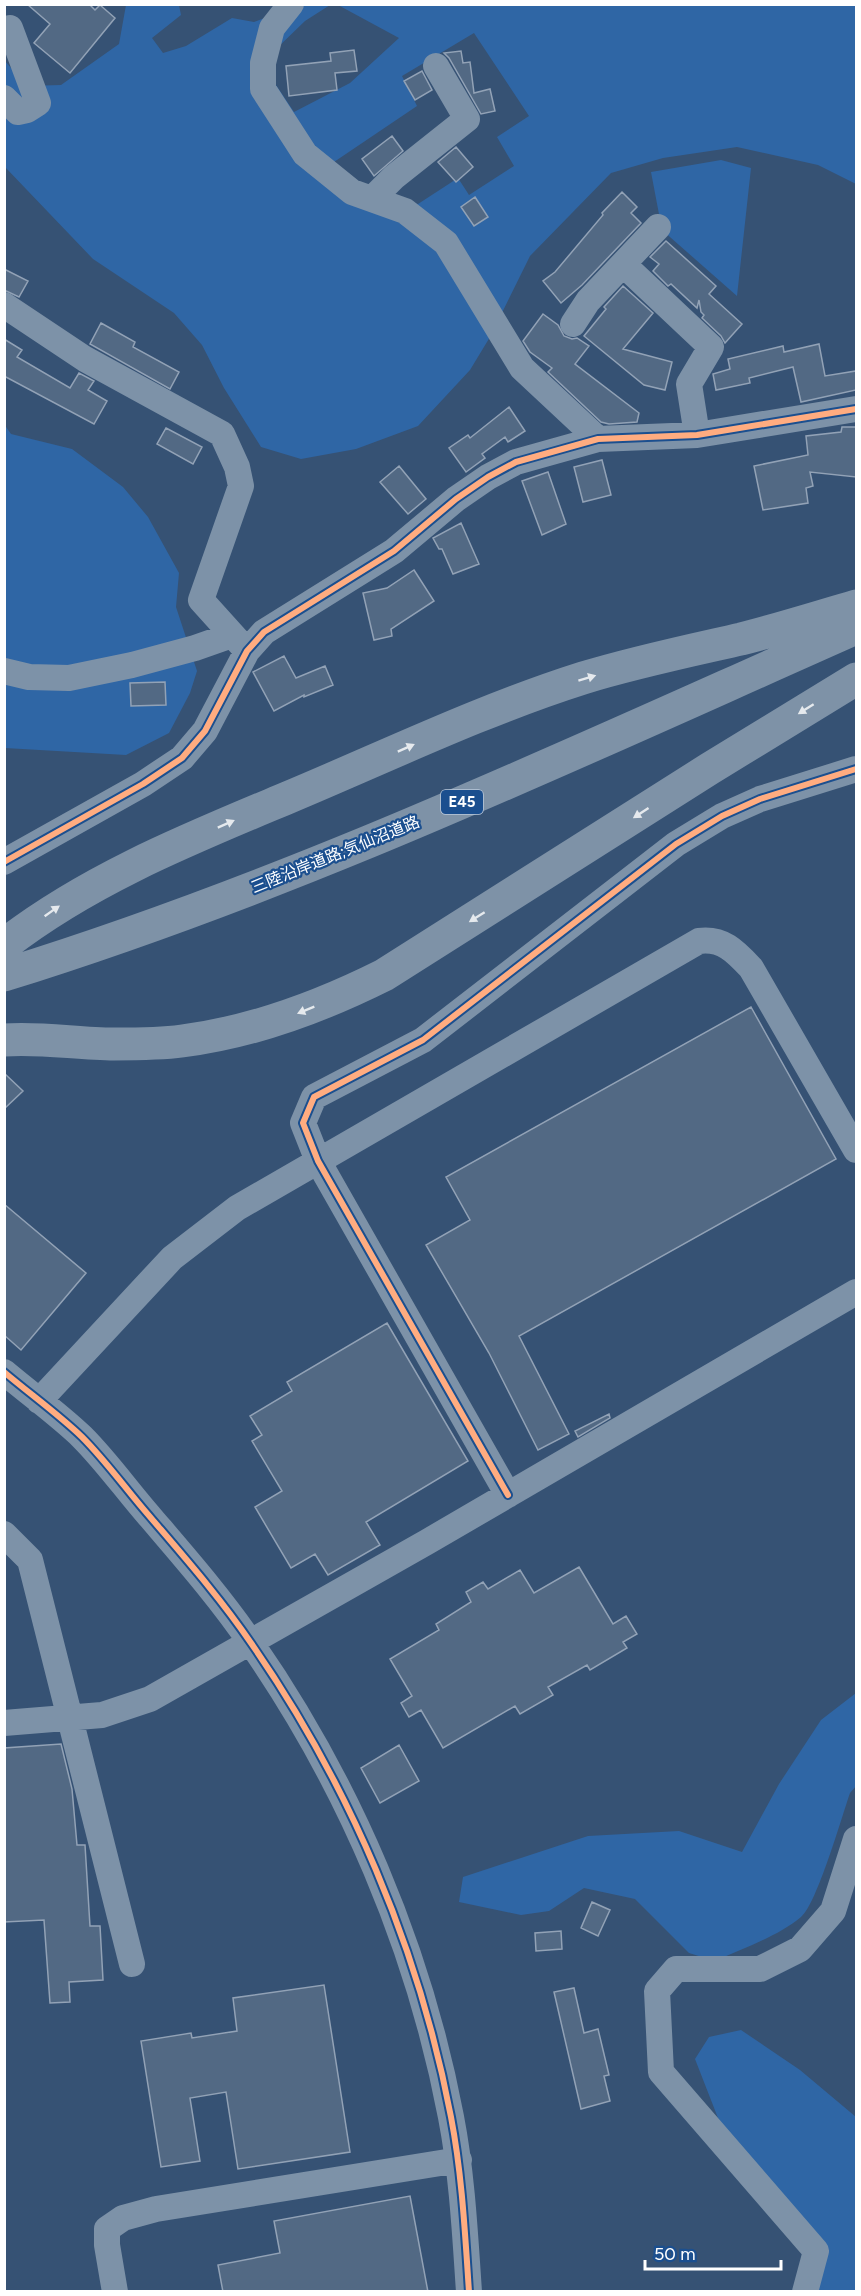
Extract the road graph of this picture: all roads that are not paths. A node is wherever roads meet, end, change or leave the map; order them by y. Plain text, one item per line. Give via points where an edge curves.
1 (291, 4) edge
2 (10, 28) dead end
3 (436, 66) dead end
4 (4, 98) edge
5 (372, 199) junction
6 (658, 227) dead end
7 (624, 265) junction
8 (4, 305) edge
9 (573, 324) dead end
10 (856, 409) edge
11 (697, 435) junction
12 (598, 439) junction
13 (856, 606) edge
14 (856, 628) edge
15 (239, 643) junction
16 (856, 651) edge
17 (4, 671) edge
18 (856, 679) edge
19 (856, 769) edge
20 (4, 862) edge
21 (4, 945) edge
22 (62, 966) junction
23 (4, 975) edge
24 (4, 993) edge
25 (4, 1040) edge
26 (856, 1150) edge
27 (318, 1161) junction
28 (856, 1292) edge
29 (4, 1372) edge
30 (39, 1401) junction
31 (508, 1495) junction
32 (4, 1534) edge
33 (252, 1643) junction
34 (72, 1717) junction
35 (4, 1723) edge
36 (856, 1839) edge
37 (132, 1964) dead end
38 (459, 2160) junction
39 (115, 2292) edge
40 (469, 2292) edge
41 (805, 2292) edge

1 - 5 street via 272,28 263,63 263,89 305,154 352,192
2 - 4 street via 38,103 18,112
3 - 5 street via 467,119
5 - 12 street via 405,211 446,243 522,368
6 - 7 street
7 - 9 street via 588,301
7 - 11 street via 711,347 689,384
8 - 15 street via 85,359 222,434 241,486 201,600
10 - 11 street
11 - 12 street
12 - 15 street via 516,462 488,477 394,551
21 -> 13 highway via 64,902 112,876 501,706 584,678
14 - 22 highway, 三陸沿岸道路;気仙沼道路 / E45 via 388,834
15 - 17 street via 69,678 29,677
15 - 20 street via 205,731 182,758
16 - 22 highway, 三陸沿岸道路;気仙沼道路 / E45 via 326,879 178,937
18 -> 25 highway via 384,975 342,996 244,1030 180,1042
19 - 27 street via 760,799 722,816 676,844 423,1040 314,1097 303,1123
22 - 23 highway, 三陸沿岸道路;気仙沼道路 / E45
22 - 24 highway, 三陸沿岸道路;気仙沼道路 / E45
26 - 27 street via 751,968 731,947 711,939 699,941
27 - 30 street via 237,1208 172,1258
27 - 31 street
28 - 31 street
29 - 30 street
30 - 33 street via 82,1437 211,1588
31 - 33 street
32 - 34 street via 30,1560
33 - 34 street via 150,1699 102,1714
33 - 38 street via 287,1698 374,1861 423,2000
34 - 35 street
34 - 37 street
36 - 41 street via 833,1911 800,1949 760,1969 676,1969 657,1991 661,2072 816,2251
38 - 39 street via 156,2209 123,2218 107,2229
38 - 40 street

